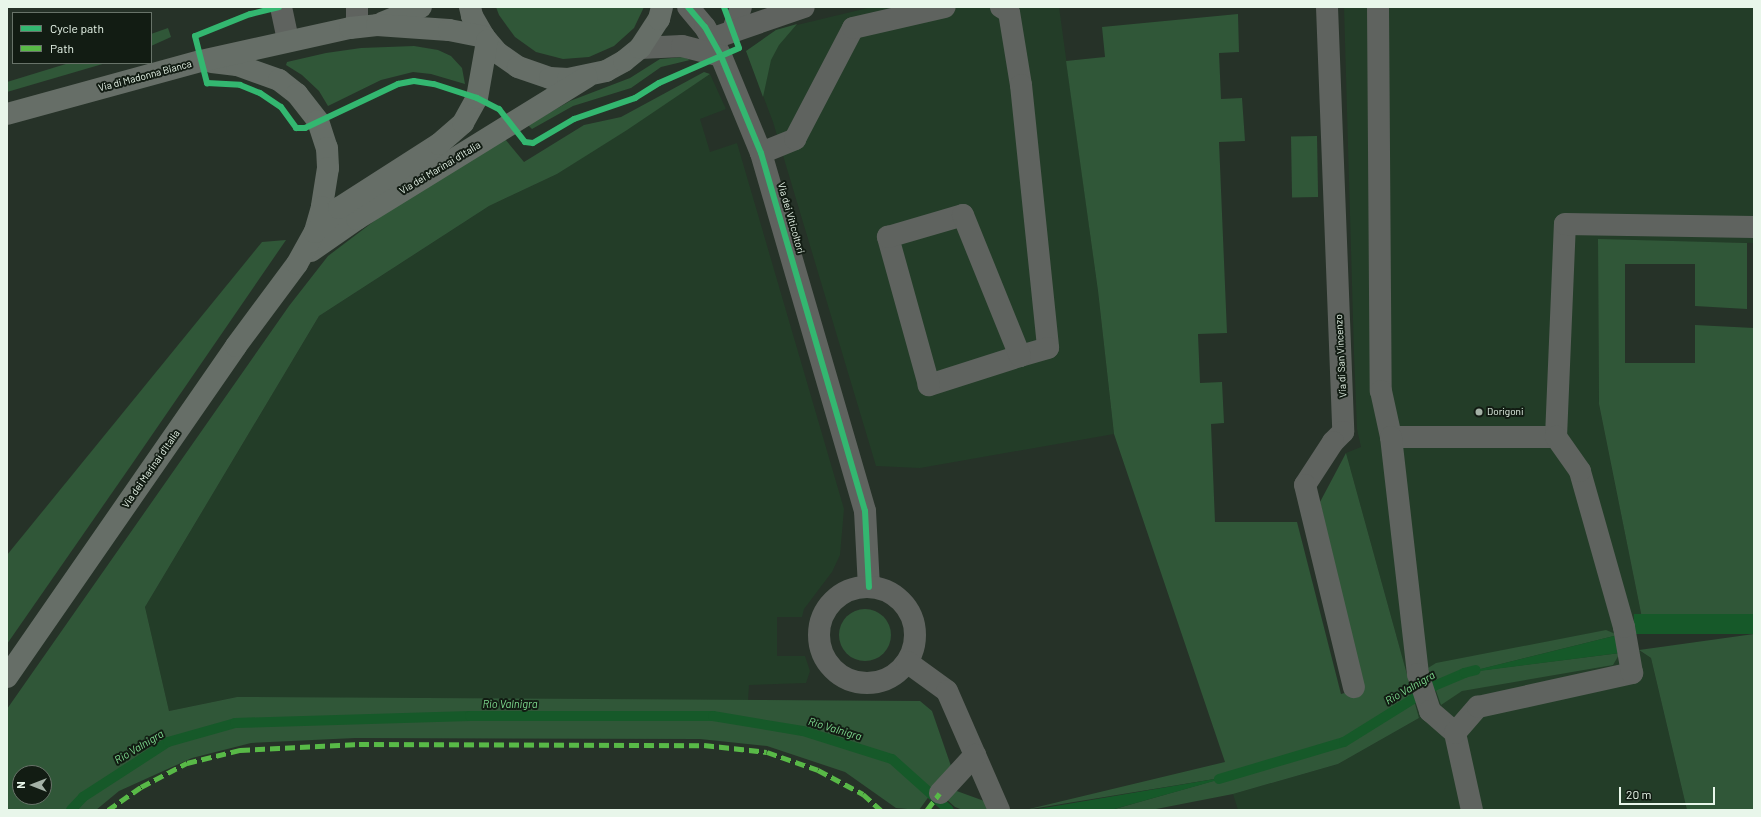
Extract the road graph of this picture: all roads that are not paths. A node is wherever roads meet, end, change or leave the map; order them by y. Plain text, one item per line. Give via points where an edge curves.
1 (281, 7) edge
2 (421, 7) edge
3 (470, 7) edge
4 (662, 7) edge
5 (688, 7) edge
6 (741, 7) edge
7 (804, 7) edge
8 (945, 7) edge
9 (1001, 7) edge
10 (1327, 7) edge
11 (1378, 7) edge
12 (364, 20) edge
13 (733, 30) junction
14 (486, 39) junction
15 (288, 40) junction
16 (640, 48) junction
17 (716, 48) junction
18 (201, 60) junction
19 (587, 77) junction
20 (7, 114) edge
21 (761, 153) junction
22 (1754, 228) edge
23 (315, 232) junction
24 (297, 264) junction
25 (1020, 356) junction
26 (1556, 437) junction
27 (1391, 438) junction
28 (869, 587) junction
29 (907, 662) junction
30 (7, 677) edge
31 (1354, 687) dead end
32 (1455, 733) junction
33 (975, 755) junction
34 (940, 793) dead end
35 (999, 810) edge
36 (1472, 810) edge

1 - 15 street
2 - 12 main road, Via di Madonna Bianca
3 - 14 main road via 472,16
4 - 16 main road via 659,19
5 - 17 street, Via dei Viticoltori
6 - 13 street
7 - 13 street
8 - 21 street via 853,28 795,139
9 - 25 street via 1009,12 1021,85 1048,348
10 - 31 street, Via di San Vincenzo via 1343,432 1333,442 1306,485
11 - 27 street via 1381,391
12 - 14 main road, Via di Madonna Bianca via 449,30
12 - 15 main road, Via di Madonna Bianca
13 - 17 street
14 - 19 main road via 498,53 518,67 550,78
14 - 23 main road, Via dei Marinai d'Italia via 477,98 463,123 439,144 345,204
15 - 18 main road, Via di Madonna Bianca
16 - 17 street
16 - 19 main road via 618,64
17 - 21 street, Via dei Viticoltori
18 - 20 main road, Via di Madonna Bianca
18 - 23 main road via 237,65 279,80 297,94 318,121 327,148 328,168
19 - 24 main road, Via dei Marinai d'Italia via 357,219 324,241
21 - 28 street, Via dei Viticoltori via 865,511
22 - 26 street via 1565,224
23 - 24 main road, Via dei Marinai d'Italia
24 - 30 main road, Via dei Marinai d'Italia via 232,352
25 - 25 street via 929,385 888,237 963,215
26 - 27 street
26 - 32 street via 1580,471 1624,627 1632,673 1478,707
27 - 32 street via 1418,674 1430,711
28 - 29 street via 890,592 902,601 910,613 915,642
28 - 29 street via 859,587 844,593 830,603 822,618 818,639 821,651 829,666 842,677 858,683 874,684 890,678
29 - 33 street via 947,691
32 - 36 street
33 - 34 street
33 - 35 street

